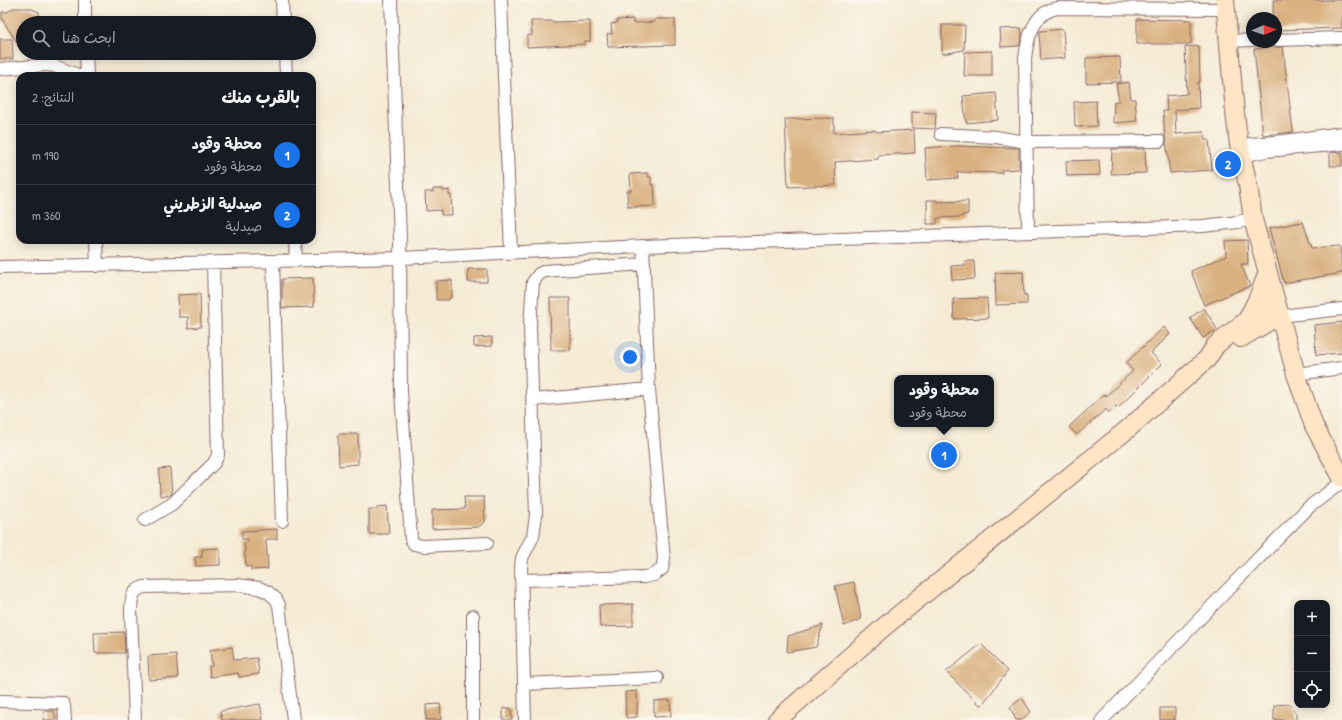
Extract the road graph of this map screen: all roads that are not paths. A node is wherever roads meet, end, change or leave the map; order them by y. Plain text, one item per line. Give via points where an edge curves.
1 (85, 0) edge
2 (282, 0) edge
3 (391, 0) edge
4 (501, 0) edge
5 (1225, 5) edge
6 (85, 16) edge
7 (283, 16) edge
8 (1342, 38) edge
9 (1246, 40) edge
10 (1282, 40) edge
11 (1228, 41) junction
12 (86, 60) edge
13 (285, 60) edge
14 (0, 69) edge
15 (71, 72) edge
16 (87, 72) edge
17 (286, 72) edge
18 (1342, 133) edge
19 (941, 134) dead end
20 (1159, 141) dead end
21 (1026, 142) junction
22 (1342, 144) edge
23 (1240, 150) junction
24 (1253, 219) junction
25 (1028, 232) junction
26 (96, 244) edge
27 (295, 244) edge
28 (643, 246) junction
29 (511, 253) junction
30 (400, 258) junction
31 (296, 261) junction
32 (273, 262) junction
33 (213, 263) junction
34 (644, 264) junction
35 (97, 266) junction
36 (0, 267) edge
37 (1268, 272) junction
38 (1278, 308) junction
39 (1342, 309) edge
40 (1247, 327) junction
41 (1290, 350) junction
42 (1342, 368) edge
43 (1296, 374) junction
44 (649, 389) junction
45 (533, 400) junction
46 (1342, 478) edge
47 (1342, 482) edge
48 (145, 520) dead end
49 (282, 521) dead end
50 (487, 544) dead end
51 (521, 580) junction
52 (473, 616) dead end
53 (656, 678) dead end
54 (524, 684) junction
55 (0, 701) edge
56 (64, 720) edge
57 (135, 720) edge
58 (293, 720) edge
59 (473, 720) edge
60 (525, 720) edge
61 (777, 720) edge
62 (1102, 720) edge

1 - 6 street
2 - 7 street
3 - 30 street
4 - 29 street
5 - 11 main road
5 - 21 street via 1058,8 1044,12 1034,25 1026,48
8 - 10 street
9 - 11 street
11 - 23 main road
12 - 16 street
13 - 17 street
14 - 15 street via 50,66
18 - 23 street
19 - 21 street via 996,137
20 - 21 street
21 - 25 street
22 - 23 street via 1266,151
23 - 24 main road
24 - 25 street via 1203,226
24 - 37 main road
25 - 28 street
26 - 35 street
27 - 31 street
28 - 29 street
28 - 34 street
29 - 30 street
30 - 31 street
30 - 50 street via 401,391 412,541 423,546
31 - 32 street
32 - 33 street
32 - 49 street
33 - 35 street
33 - 48 street via 218,455 172,504
34 - 44 street
34 - 45 street via 544,271 539,274 533,282 531,319
35 - 36 street
37 - 38 main road
37 - 40 main road
38 - 39 street
38 - 40 main road
38 - 41 main road
40 - 41 main road via 1267,332
40 - 61 main road via 1216,346 1207,358 1129,428 885,626
41 - 43 main road
42 - 43 street
43 - 46 main road via 1314,426
44 - 45 street
44 - 51 street via 664,559 662,569 654,575 644,577
45 - 51 street via 536,515 533,536 522,558
47 - 62 street via 1309,507
51 - 54 street
52 - 59 street
53 - 54 street
54 - 60 street
55 - 56 street via 63,703
57 - 58 street via 131,610 134,593 144,587 238,585 268,592 279,605

